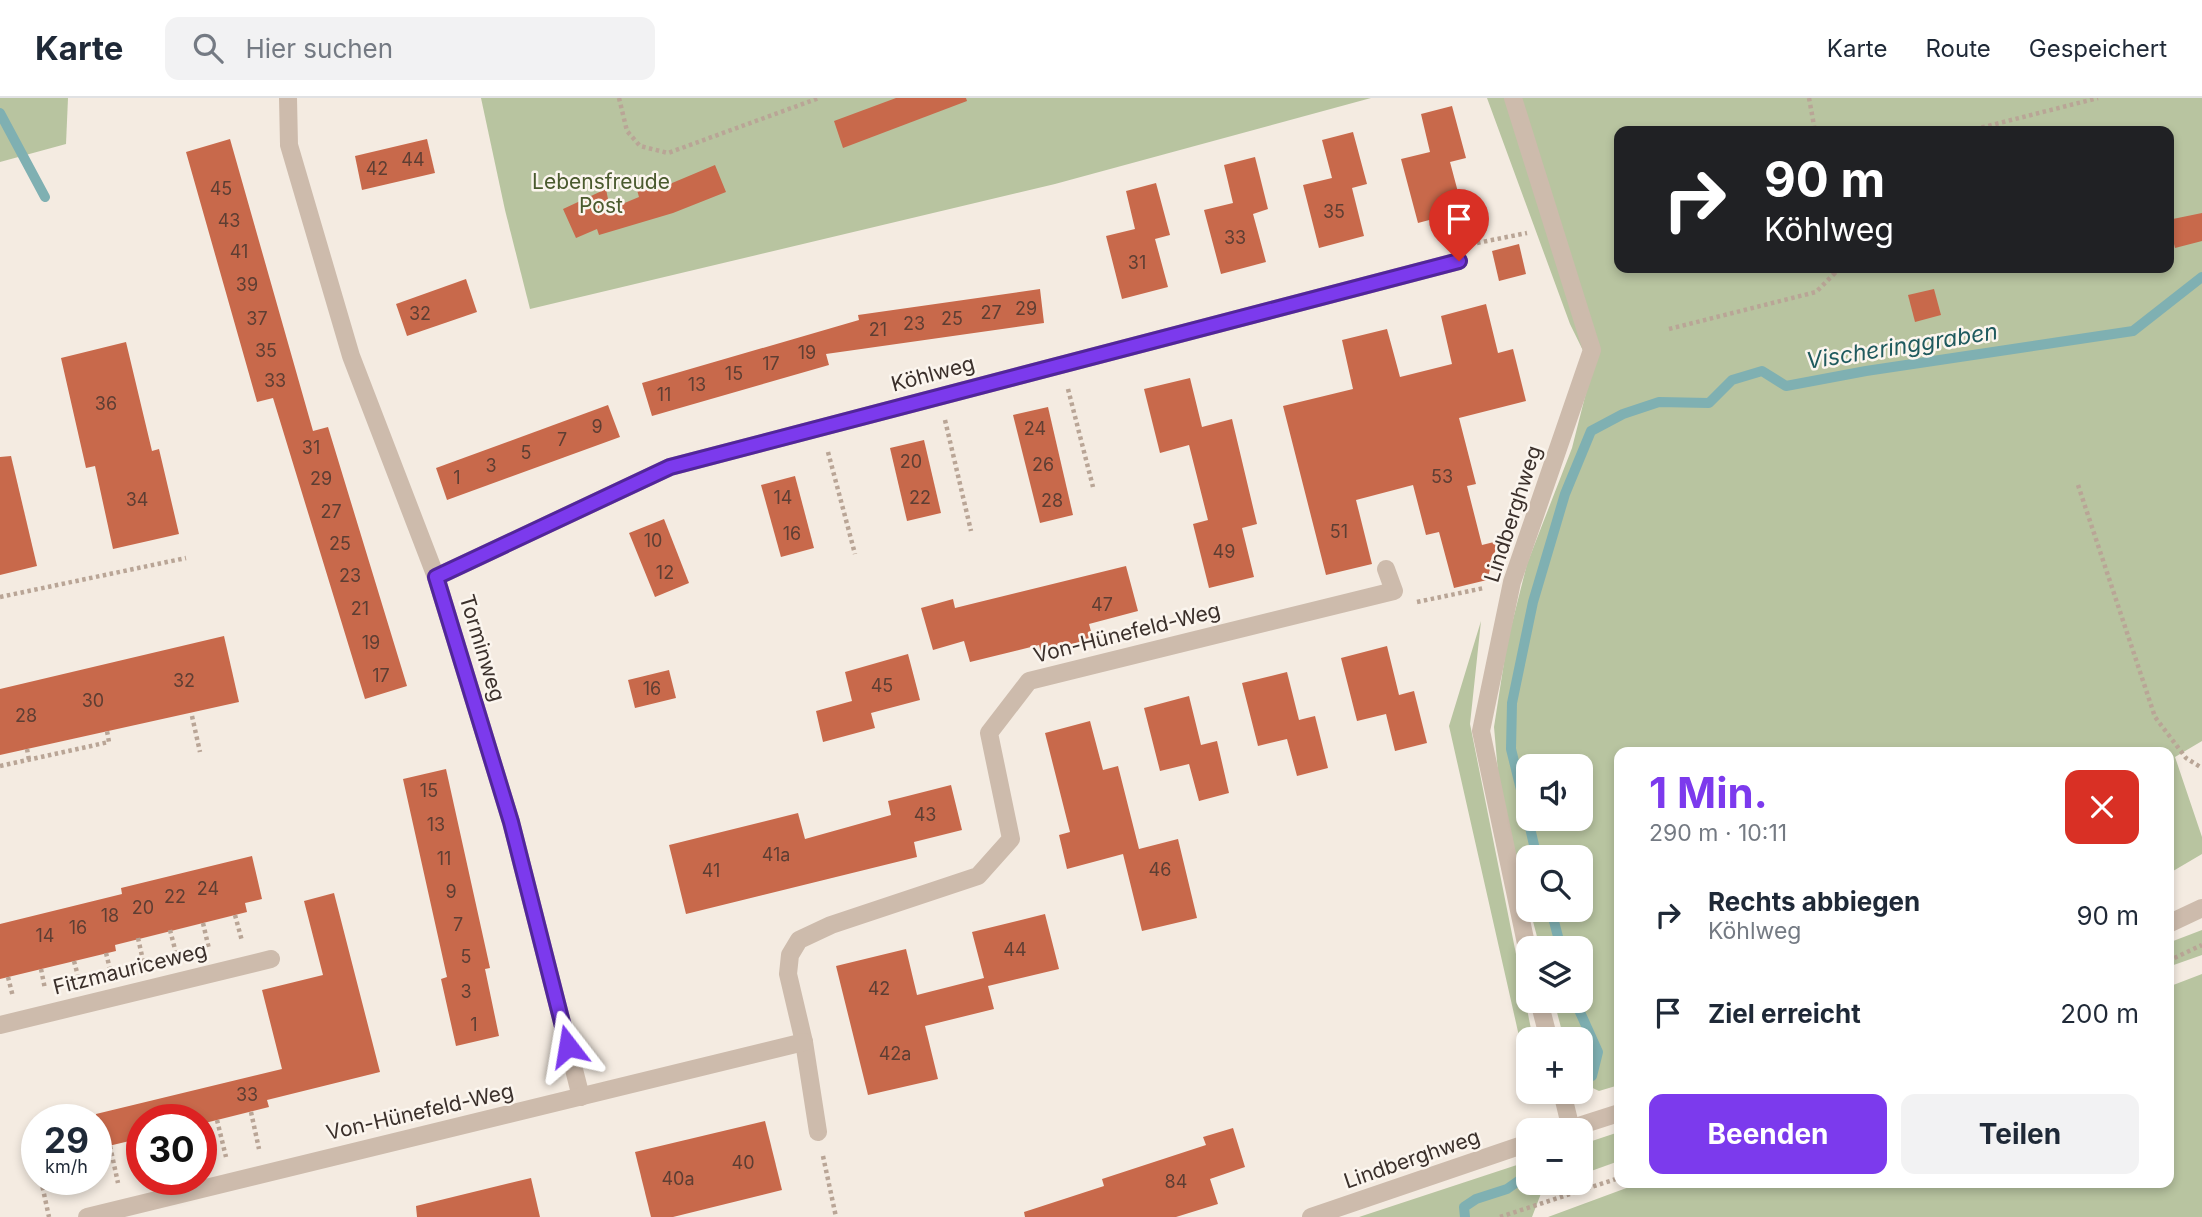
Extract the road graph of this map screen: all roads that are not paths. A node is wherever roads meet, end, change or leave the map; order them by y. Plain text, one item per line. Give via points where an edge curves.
1 (288, 98) edge
2 (1513, 98) edge
3 (1459, 261) road end
4 (1386, 569) dead end
5 (436, 577) junction
6 (2202, 908) edge
7 (2174, 921) edge
8 (1524, 936) edge
9 (271, 959) dead end
10 (0, 1025) edge
11 (804, 1042) junction
12 (581, 1097) junction
13 (1614, 1116) edge
14 (1593, 1122) edge
15 (818, 1132) road end
16 (1516, 1147) edge
17 (87, 1217) edge
18 (1311, 1217) edge

1 - 5 street, Torminweg via 289,145 351,356
2 - 8 street, Lindberghweg via 1592,350 1512,582 1481,731
3 - 5 street, Köhlweg via 670,467
4 - 11 street, Von-Hünefeld-Weg via 1394,591 1029,681 989,733 1012,839 978,876 799,940 790,955 788,974
5 - 12 street, Torminweg via 511,822
6 - 7 street
9 - 10 street, Fitzmauriceweg
11 - 12 street, Von-Hünefeld-Weg
11 - 15 street, Von-Hünefeld-Weg
12 - 17 street, Von-Hünefeld-Weg
13 - 14 street
16 - 18 street, Lindberghweg

